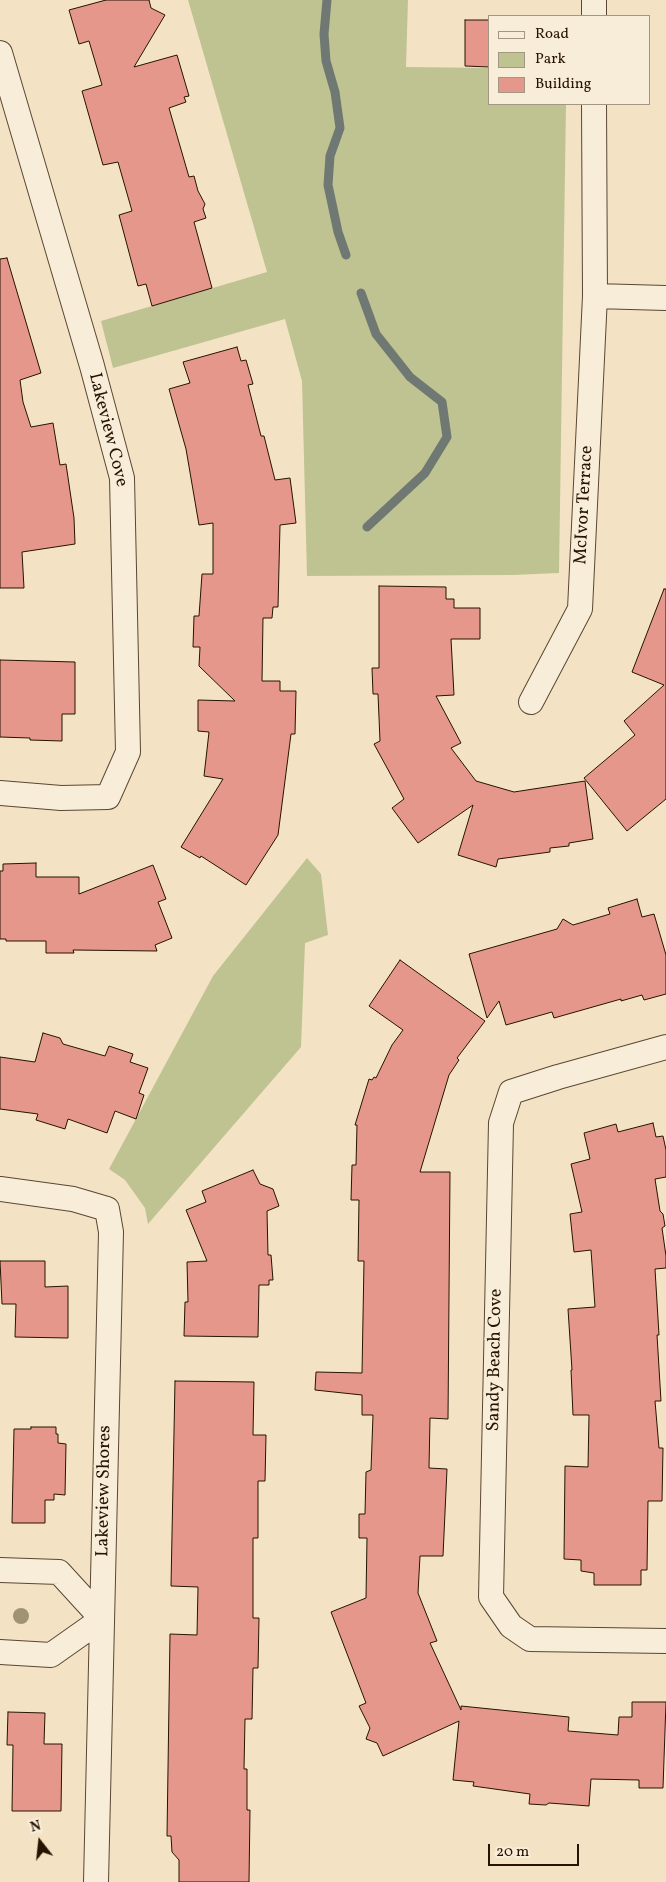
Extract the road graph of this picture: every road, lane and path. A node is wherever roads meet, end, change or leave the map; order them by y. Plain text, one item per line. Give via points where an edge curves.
1 (594, 0) edge
2 (594, 15) edge
3 (0, 52) edge
4 (594, 105) edge
5 (595, 296) junction
6 (666, 298) edge
7 (530, 702) dead end
8 (0, 793) edge
9 (666, 1046) edge
10 (0, 1189) edge
11 (0, 1570) edge
12 (102, 1619) junction
13 (666, 1641) edge
14 (0, 1652) edge
15 (96, 1882) edge

1 - 2 street
3 - 8 street, Lakeview Cove via 122,478 128,752 108,797 61,798
4 - 5 street, McIvor Terrace
5 - 6 street
5 - 7 street, McIvor Terrace via 580,609
9 - 13 street, Sandy Beach Cove via 512,1092 502,1123 491,1597 511,1626 530,1639
10 - 12 street, Lakeview Shores via 73,1199 107,1209 111,1232
11 - 12 street via 59,1572
12 - 14 street via 51,1655
12 - 15 street, Lakeview Shores

